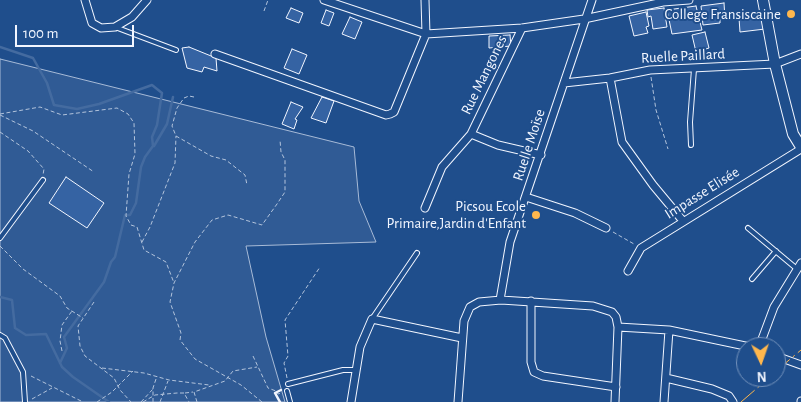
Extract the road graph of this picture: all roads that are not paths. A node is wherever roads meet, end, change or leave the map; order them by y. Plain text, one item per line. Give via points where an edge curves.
1 (85, 0) edge
2 (147, 0) edge
3 (324, 0) edge
4 (425, 0) edge
5 (592, 0) edge
6 (689, 0) edge
7 (763, 0) edge
8 (584, 19) junction
9 (115, 27) junction
10 (522, 28) junction
11 (426, 34) junction
12 (176, 50) dead end
13 (215, 54) dead end
14 (801, 54) edge
15 (775, 64) junction
16 (694, 69) junction
17 (610, 78) junction
18 (564, 83) junction
19 (471, 134) junction
20 (691, 146) dead end
21 (801, 148) edge
22 (541, 155) junction
23 (43, 180) road end
24 (526, 197) junction
25 (425, 208) dead end
26 (683, 221) junction
27 (606, 228) road end
28 (748, 228) dead end
29 (0, 238) edge
30 (776, 251) junction
31 (417, 253) dead end
32 (799, 266) edge
33 (628, 271) dead end
34 (752, 279) dead end
35 (500, 300) junction
36 (531, 301) junction
37 (372, 320) junction
38 (618, 327) junction
39 (669, 330) junction
40 (0, 335) edge
41 (763, 337) edge
42 (462, 338) junction
43 (736, 344) edge
44 (786, 360) edge
45 (801, 365) edge
46 (355, 370) junction
47 (666, 378) junction
48 (288, 384) road end
49 (616, 387) junction
50 (287, 391) road end
51 (26, 402) edge
52 (290, 402) edge
53 (351, 402) edge
54 (458, 402) edge
55 (616, 402) edge
56 (664, 402) edge
57 (733, 402) edge

1 - 9 street via 92,23 101,28
2 - 9 street via 132,18
3 - 11 street
4 - 11 street
5 - 8 street, Ruelle Moïse
6 - 8 street via 663,2
7 - 15 street
8 - 10 street
8 - 18 street, Ruelle Moïse
9 - 12 lane
10 - 11 street
10 - 19 street, Rue Mangones
11 - 13 street via 394,112 386,115
14 - 15 street, Ruelle Paillard
15 - 16 street, Ruelle Paillard
15 - 21 street via 794,134
16 - 17 street, Ruelle Paillard via 650,70
16 - 20 lane
17 - 18 street, Ruelle Paillard
17 - 26 street via 622,142 652,185
18 - 22 street, Ruelle Moïse
19 - 22 street, Rue Mangones via 498,145
19 - 25 street, Rue Mangones via 442,167
21 - 26 street, Impasse Elisée
22 - 24 street, Ruelle Moïse
23 - 29 lane
24 - 27 street
24 - 35 street, Ruelle Moïse via 510,242
26 - 33 street, Impasse Elisée via 641,248
28 - 30 lane
30 - 32 lane
30 - 34 lane
31 - 37 lane
32 - 41 street via 774,307
35 - 36 street
35 - 42 street via 479,302 470,307
36 - 38 street via 592,306 612,312
36 - 49 street via 531,362 534,372
37 - 42 street
37 - 46 street via 360,347
38 - 39 street
38 - 49 street
39 - 43 street
39 - 47 street
40 - 51 lane via 5,338 23,372
42 - 54 street
44 - 45 street
46 - 48 lane via 342,370
46 - 53 street
47 - 56 street
47 - 57 street via 712,388 729,396
49 - 55 street
50 - 52 lane

